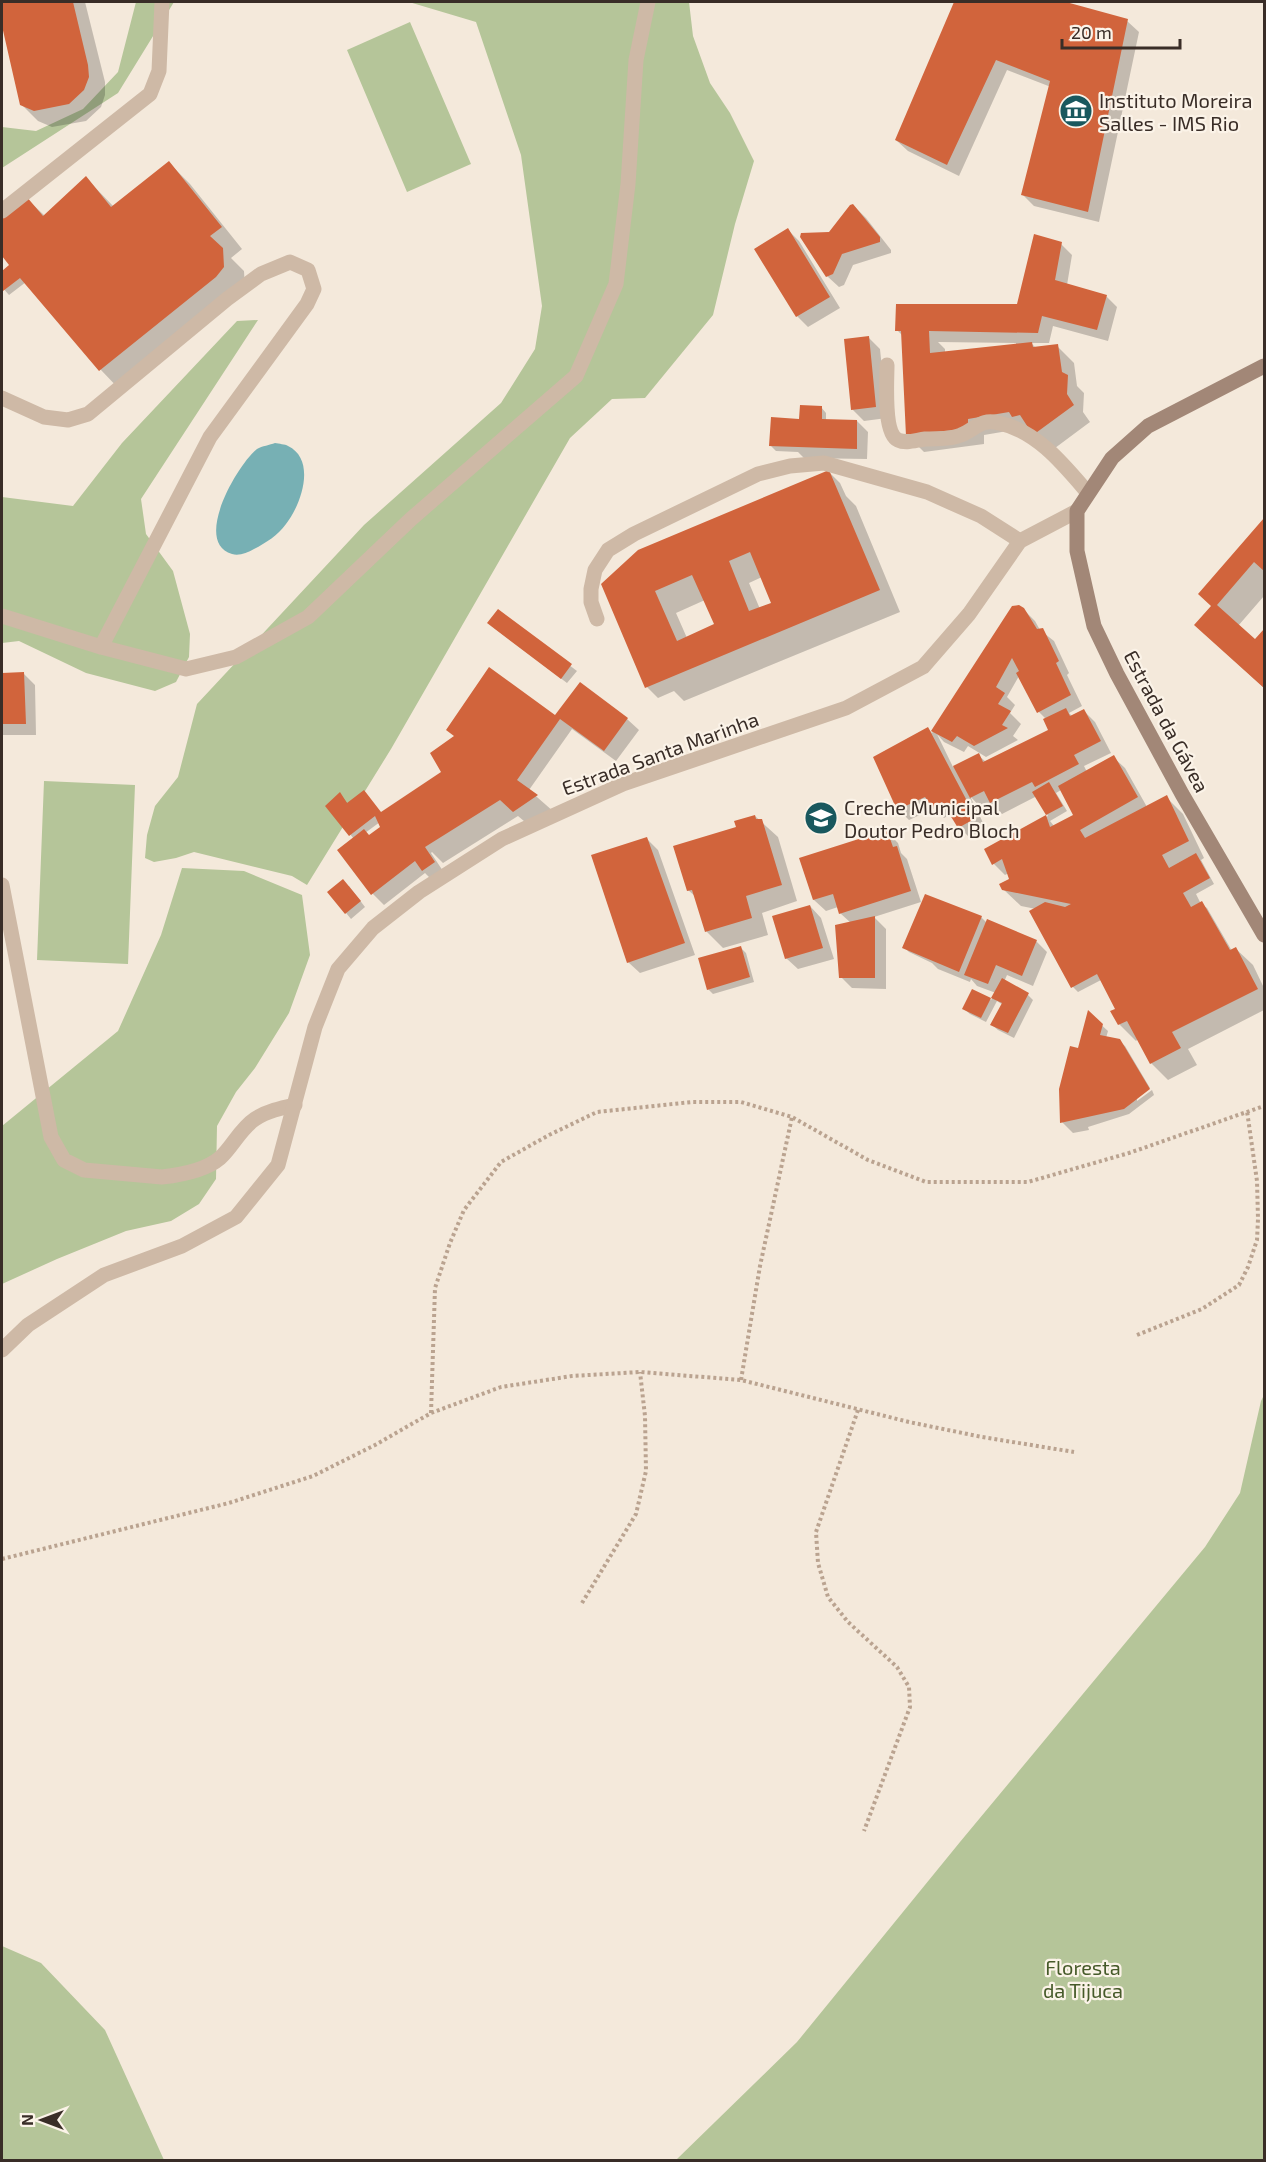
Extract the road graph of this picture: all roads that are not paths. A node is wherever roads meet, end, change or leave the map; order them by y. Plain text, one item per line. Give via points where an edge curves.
1 (162, 2) edge
2 (648, 2) edge
3 (2, 211) edge
4 (887, 365) dead end
5 (1264, 366) edge
6 (2, 398) edge
7 (1088, 493) junction
8 (1077, 511) junction
9 (1020, 541) junction
10 (2, 616) edge
11 (597, 619) dead end
12 (101, 647) junction
13 (2, 885) edge
14 (1264, 935) edge
15 (294, 1105) junction
16 (2, 1350) edge

1 - 3 street via 159,71 150,94
2 - 12 street via 636,60 628,184 616,284 576,376 411,519 308,617 236,657 186,669
4 - 7 street via 888,420 895,439 905,442 957,437 980,423 998,422 1021,431 1059,458
5 - 7 street via 1148,426 1112,458
6 - 12 street via 44,417 68,420 88,414 261,274 290,262 308,270 314,289 307,304 210,437
7 - 8 street
8 - 9 street, Estrada Santa Marinha
8 - 14 street, Estrada da Gávea via 1077,551 1094,626 1177,784
9 - 11 street via 981,516 927,492 824,463 790,466 758,474 608,550 595,570 591,589
9 - 15 street, Estrada Santa Marinha via 969,614 923,667 846,708 623,784 502,839 419,892 373,928 338,969 315,1027
10 - 12 street
13 - 15 street via 51,1137 64,1160 84,1170 174,1176 219,1158 244,1128 266,1112
15 - 16 street, Estrada Santa Marinha via 278,1165 236,1218 182,1246 104,1275 28,1325

